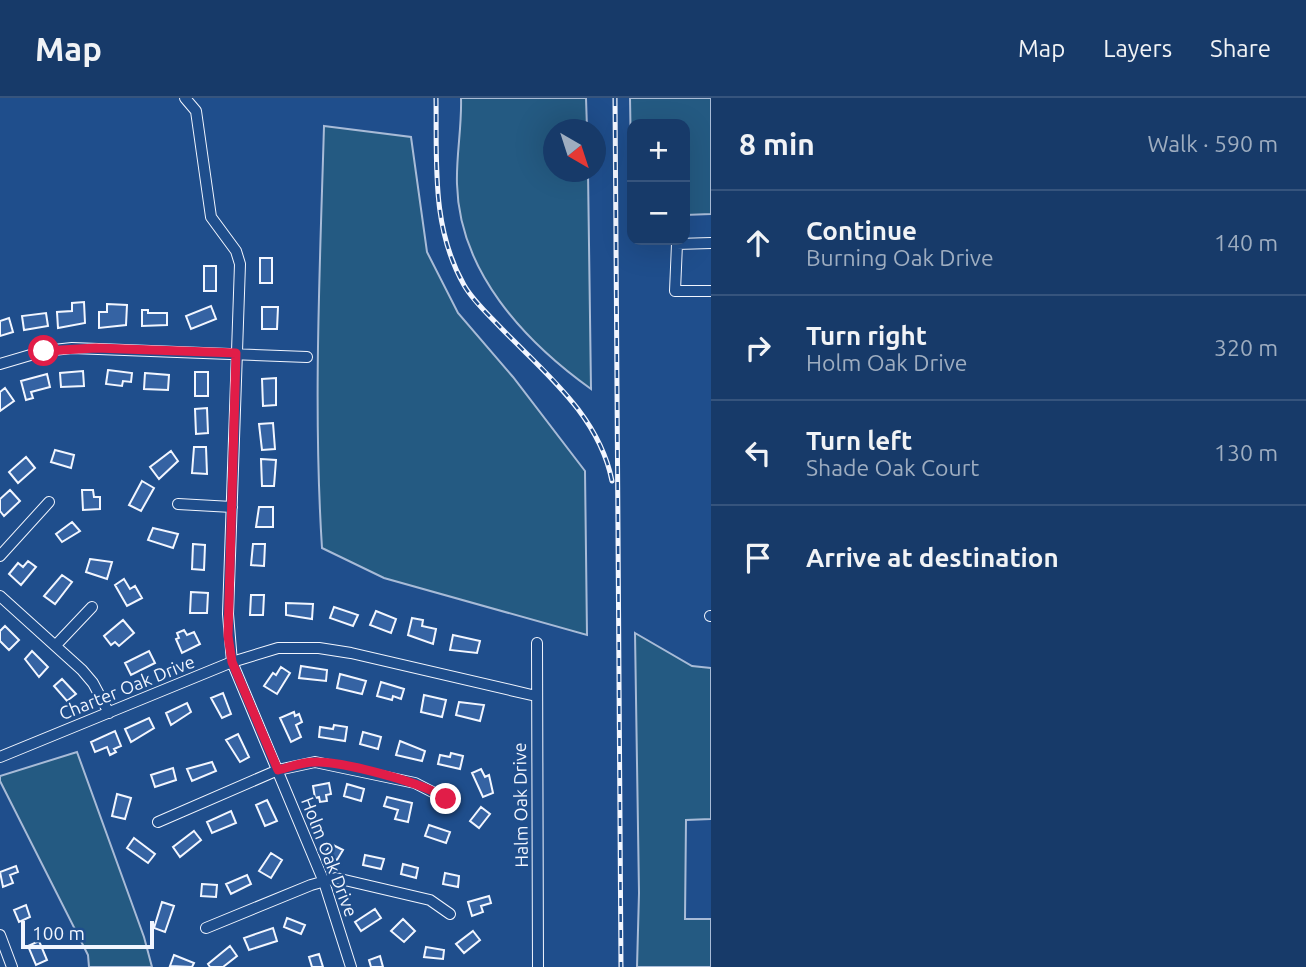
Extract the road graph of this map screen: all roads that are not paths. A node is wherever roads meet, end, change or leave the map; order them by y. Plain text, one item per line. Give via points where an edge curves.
1 (185, 98) edge
2 (711, 243) edge
3 (711, 290) edge
4 (236, 353) junction
5 (307, 357) dead end
6 (0, 364) edge
7 (49, 502) dead end
8 (178, 504) dead end
9 (232, 507) junction
10 (0, 556) edge
11 (0, 596) edge
12 (92, 607) dead end
13 (537, 643) dead end
14 (56, 645) junction
15 (232, 662) junction
16 (536, 696) junction
17 (109, 713) junction
18 (0, 757) edge
19 (278, 770) junction
20 (446, 799) dead end
21 (158, 822) dead end
22 (324, 882) junction
23 (450, 914) dead end
24 (206, 928) dead end
25 (0, 935) edge
26 (12, 967) edge
27 (351, 967) edge
28 (538, 967) edge

1 - 4 street, Holm Oak Drive via 196,111 211,217 240,264
2 - 3 street via 677,244 675,291
4 - 5 street
4 - 6 street via 72,348
4 - 9 street, Holm Oak Drive
7 - 10 street
8 - 9 street
9 - 15 street, Holm Oak Drive via 228,636
11 - 14 street
12 - 14 street
13 - 16 street, Halm Oak Drive
14 - 17 street via 93,683
15 - 16 street, Charter Oak Drive via 295,646 351,653
15 - 17 street, Charter Oak Drive
15 - 19 street, Holm Oak Drive
16 - 28 street, Halm Oak Drive
17 - 18 street, Charter Oak Drive
19 - 20 street via 325,762 415,783
19 - 21 street
19 - 22 street, Holm Oak Drive
22 - 23 street via 348,879 406,893 430,900
22 - 24 street
22 - 27 street, Holm Oak Drive
25 - 26 street

